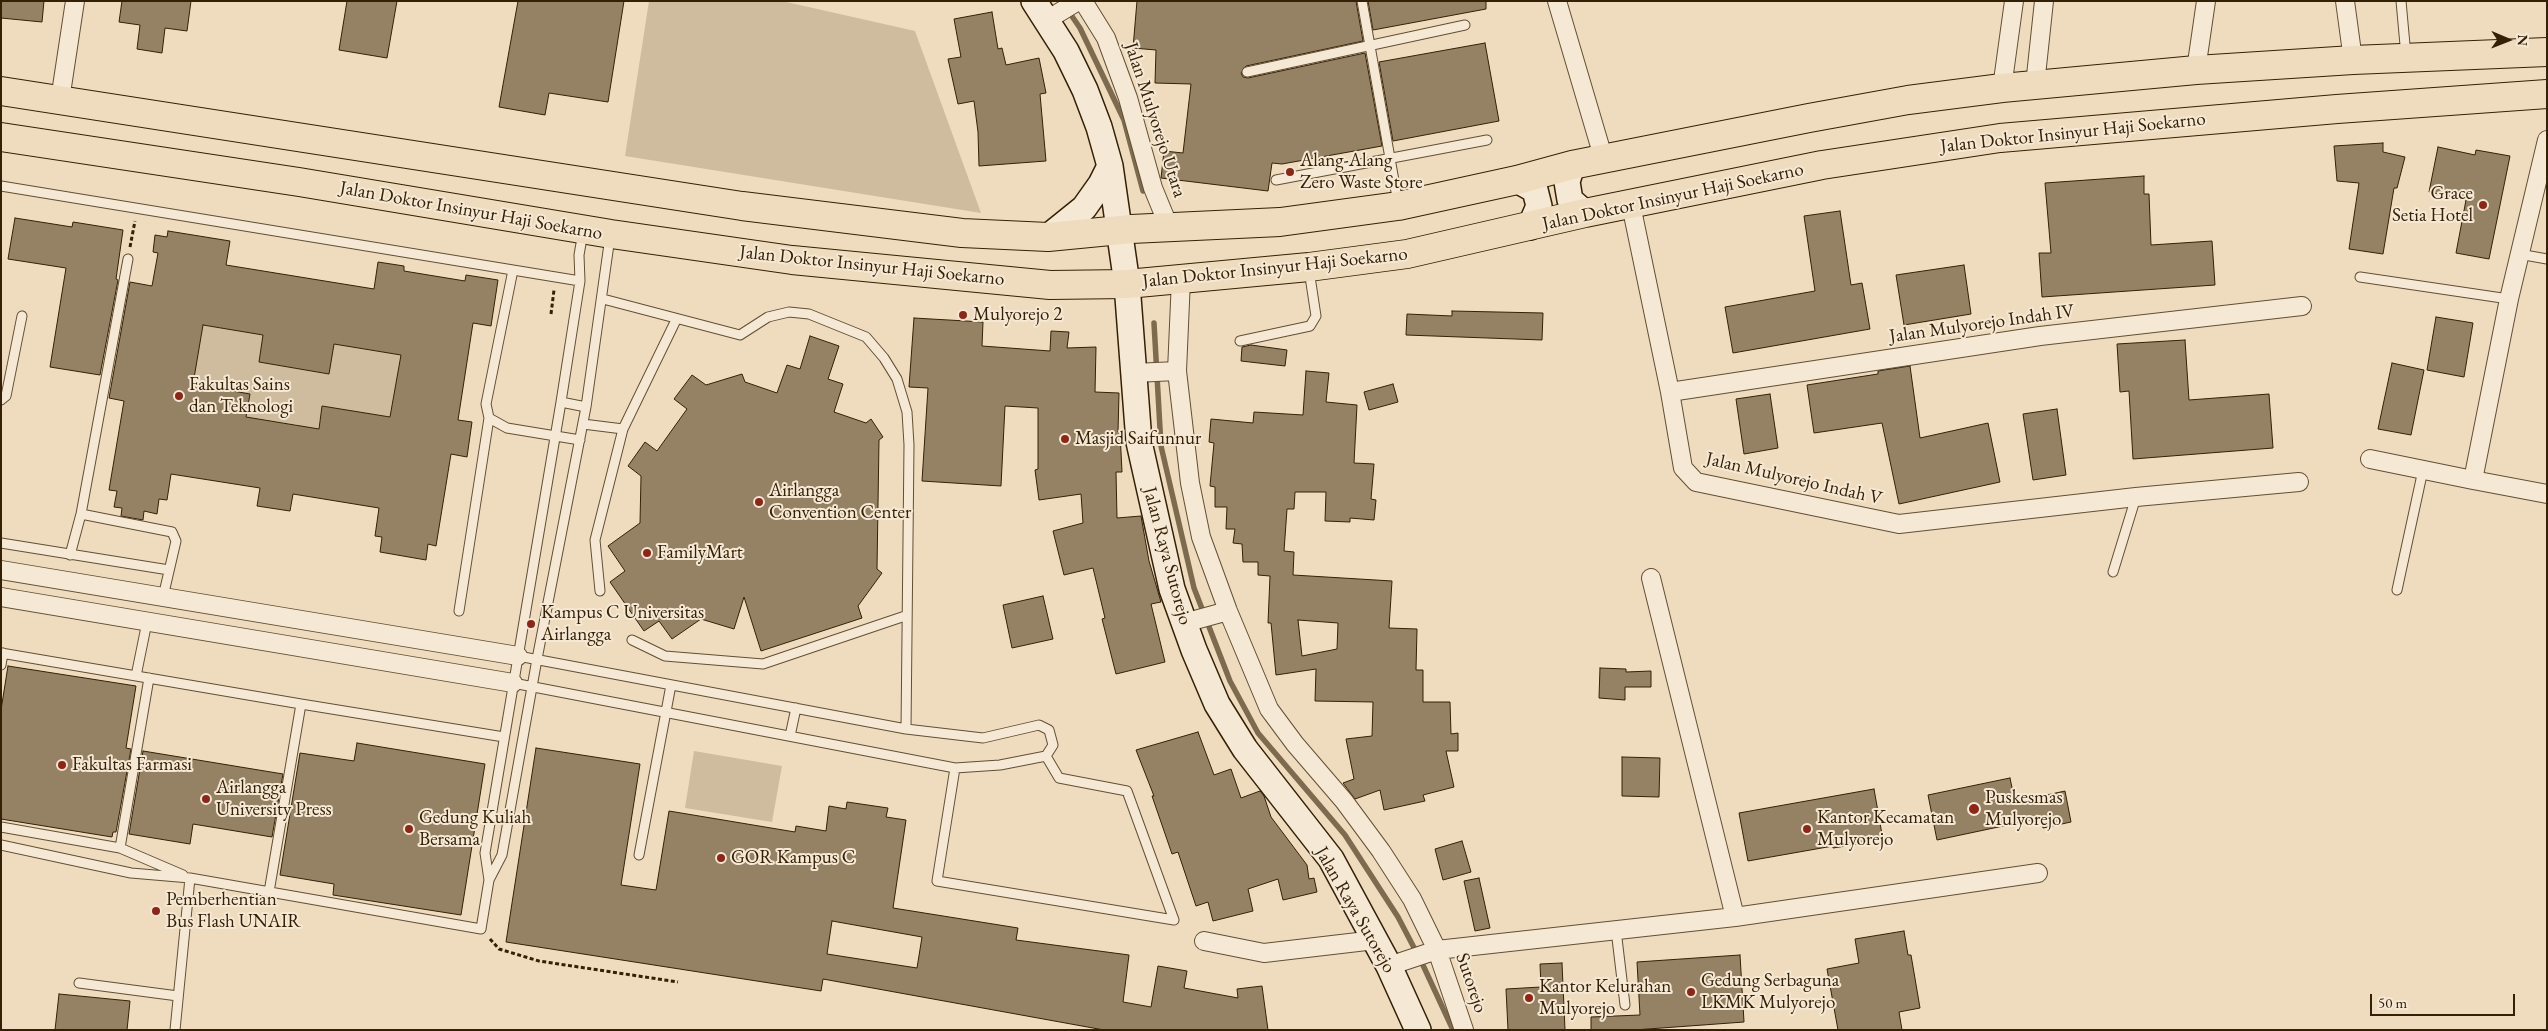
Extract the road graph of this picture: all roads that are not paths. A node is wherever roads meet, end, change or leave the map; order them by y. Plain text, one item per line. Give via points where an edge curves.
1 (74, 1) edge
2 (1362, 1) edge
3 (1557, 1) edge
4 (2044, 1) edge
5 (2206, 1) edge
6 (2344, 1) edge
7 (2401, 1) edge
8 (1077, 3) edge
9 (2011, 3) edge
10 (1045, 12) edge
11 (1465, 25) dead end
12 (1370, 46) junction
13 (2199, 51) junction
14 (2547, 52) edge
15 (2406, 58) junction
16 (2352, 60) junction
17 (2037, 66) junction
18 (2005, 69) junction
19 (1247, 72) dead end
20 (1, 91) edge
21 (2547, 94) edge
22 (60, 100) junction
23 (1, 137) edge
24 (1487, 140) dead end
25 (2547, 140) edge
26 (1391, 158) junction
27 (1604, 160) junction
28 (1572, 165) junction
29 (1110, 166) junction
30 (1276, 180) dead end
31 (1517, 180) junction
32 (1, 186) edge
33 (1631, 205) junction
34 (1398, 206) junction
35 (1585, 213) junction
36 (1530, 227) junction
37 (1143, 228) junction
38 (584, 229) junction
39 (611, 234) junction
40 (1048, 236) junction
41 (2519, 254) junction
42 (128, 259) road end
43 (2547, 259) edge
44 (1309, 267) junction
45 (513, 270) junction
46 (2360, 277) dead end
47 (1175, 280) junction
48 (580, 281) junction
49 (1133, 284) junction
50 (2509, 298) junction
51 (603, 300) junction
52 (2302, 306) dead end
53 (22, 316) dead end
54 (676, 320) junction
55 (1240, 341) dead end
56 (1174, 371) junction
57 (1138, 373) junction
58 (1670, 392) junction
59 (1, 400) edge
60 (561, 402) junction
61 (586, 407) junction
62 (489, 418) junction
63 (583, 424) junction
64 (623, 428) junction
65 (555, 436) junction
66 (580, 440) junction
67 (2370, 459) dead end
68 (2423, 470) junction
69 (2473, 480) junction
70 (2299, 482) dead end
71 (2547, 494) edge
72 (2136, 496) junction
73 (81, 514) junction
74 (1, 543) edge
75 (70, 555) junction
76 (1, 570) edge
77 (169, 570) junction
78 (2113, 572) dead end
79 (1651, 578) dead end
80 (2397, 590) dead end
81 (600, 591) dead end
82 (1, 597) edge
83 (163, 597) junction
84 (459, 611) dead end
85 (1222, 612) junction
86 (905, 616) junction
87 (147, 622) junction
88 (1189, 622) junction
89 (632, 640) dead end
90 (2, 653) edge
91 (518, 656) junction
92 (536, 659) junction
93 (1, 665) edge
94 (136, 676) junction
95 (149, 678) junction
96 (513, 683) junction
97 (532, 686) junction
98 (671, 686) junction
99 (301, 704) junction
100 (796, 708) junction
101 (666, 711) junction
102 (906, 729) junction
103 (790, 736) junction
104 (504, 737) junction
105 (1046, 756) junction
106 (955, 768) junction
107 (1, 827) edge
108 (1, 845) edge
109 (120, 848) junction
110 (639, 855) dead end
111 (2038, 873) dead end
112 (190, 878) junction
113 (489, 880) junction
114 (269, 892) junction
115 (1736, 917) junction
116 (1616, 930) junction
117 (1375, 940) junction
118 (1204, 941) dead end
119 (1433, 951) junction
120 (1395, 964) junction
121 (79, 983) dead end
122 (178, 996) junction
123 (1625, 1005) dead end
124 (175, 1030) edge
125 (1418, 1030) edge
126 (1464, 1030) edge

1 - 22 street
2 - 12 lane
3 - 27 street
4 - 17 street
5 - 13 street
6 - 16 street
7 - 15 lane
8 - 10 street
8 - 37 street, Jalan Mulyorejo Utara via 1106,38 1128,98 1153,188
9 - 18 street
10 - 29 main road, Jalan Raya Sutorejo via 1085,90
11 - 12 lane
12 - 19 lane
12 - 26 lane
13 - 16 main road
13 - 17 main road
14 - 15 main road
15 - 16 main road
17 - 18 main road
18 - 27 main road via 1899,102
20 - 22 main road
21 - 33 main road, Jalan Doktor Insinyur Haji Soekarno via 2337,108 2000,138 1822,165
22 - 40 main road via 742,206 962,233
23 - 38 main road, Jalan Doktor Insinyur Haji Soekarno
24 - 26 lane
25 - 41 street
26 - 30 lane
26 - 34 lane
27 - 28 main road
28 - 31 main road
28 - 35 main road via 1566,182 1570,200
29 - 37 main road, Jalan Raya Sutorejo
29 - 40 main road via 1084,208
31 - 34 main road
31 - 36 main road via 1535,190 1539,206
32 - 45 lane
33 - 35 main road, Jalan Doktor Insinyur Haji Soekarno
33 - 58 street, Jalan Mulyorejo Indah V
34 - 37 main road via 1280,222
35 - 36 main road, Jalan Doktor Insinyur Haji Soekarno
36 - 44 main road, Jalan Doktor Insinyur Haji Soekarno via 1407,254
37 - 40 main road
37 - 49 main road, Jalan Raya Sutorejo
38 - 39 main road, Jalan Doktor Insinyur Haji Soekarno
38 - 48 lane via 579,255
39 - 49 main road, Jalan Doktor Insinyur Haji Soekarno via 792,260 1050,285
39 - 51 lane
41 - 43 lane
41 - 50 street
42 - 73 lane
44 - 47 main road, Jalan Doktor Insinyur Haji Soekarno
44 - 55 lane via 1316,312 1314,322 1310,326
45 - 48 lane
45 - 62 lane via 486,404
46 - 50 lane
47 - 49 main road, Jalan Doktor Insinyur Haji Soekarno
47 - 56 street, Sutorejo
48 - 60 lane
49 - 57 main road, Jalan Raya Sutorejo
50 - 69 street
51 - 54 lane
51 - 61 lane
52 - 58 street, Jalan Mulyorejo Indah IV via 2040,336
53 - 59 lane via 6,396
54 - 64 lane
54 - 86 lane via 740,335 768,317 790,312 809,314 866,337 884,358 897,379 907,412
56 - 57 street
56 - 85 street, Sutorejo via 1190,483
57 - 88 main road, Jalan Raya Sutorejo via 1138,442 1172,589
58 - 72 street, Jalan Mulyorejo Indah V via 1683,468 1696,482 1899,524
60 - 61 lane
60 - 65 lane
61 - 63 lane
62 - 65 lane via 507,428
62 - 84 lane
63 - 64 lane
63 - 66 lane
64 - 81 lane via 595,540
65 - 66 lane
65 - 91 lane
66 - 92 lane
67 - 68 street
68 - 69 street
68 - 80 lane
69 - 71 street
70 - 72 street, Jalan Mulyorejo Indah V
72 - 78 lane
73 - 75 lane
73 - 77 lane via 172,532 176,541
74 - 75 lane
75 - 77 lane
76 - 83 street
77 - 83 lane
79 - 115 street
82 - 87 street
83 - 91 street
85 - 88 street
85 - 119 street, Sutorejo via 1269,709 1381,851 1412,899
86 - 89 lane via 763,664 664,656
86 - 102 lane
87 - 94 lane
87 - 96 street
88 - 117 main road, Jalan Raya Sutorejo via 1217,704 1245,749 1331,859
90 - 93 lane
90 - 94 lane
91 - 92 lane
91 - 96 lane
92 - 97 lane
92 - 98 lane
94 - 95 lane
95 - 99 lane
95 - 109 lane
96 - 97 lane
96 - 104 lane
97 - 101 lane
97 - 113 lane via 502,855
98 - 100 lane
98 - 101 lane
99 - 104 lane
99 - 114 lane
100 - 102 lane
100 - 103 lane
101 - 103 lane
101 - 110 lane
102 - 105 lane via 983,738 1039,725 1049,730 1053,745
103 - 106 lane
104 - 113 lane via 485,853
105 - 106 lane via 1000,765
105 - 106 lane via 1059,778 1127,791 1174,920 937,881
107 - 109 lane
108 - 112 lane via 131,873
109 - 112 lane
111 - 115 street
112 - 114 lane
112 - 122 lane
113 - 114 lane via 482,929
115 - 116 street
116 - 119 street
116 - 123 lane
117 - 118 street via 1264,953
117 - 120 main road, Jalan Raya Sutorejo
119 - 120 street
119 - 126 street, Sutorejo
120 - 125 main road, Jalan Raya Sutorejo
121 - 122 lane
122 - 124 lane

